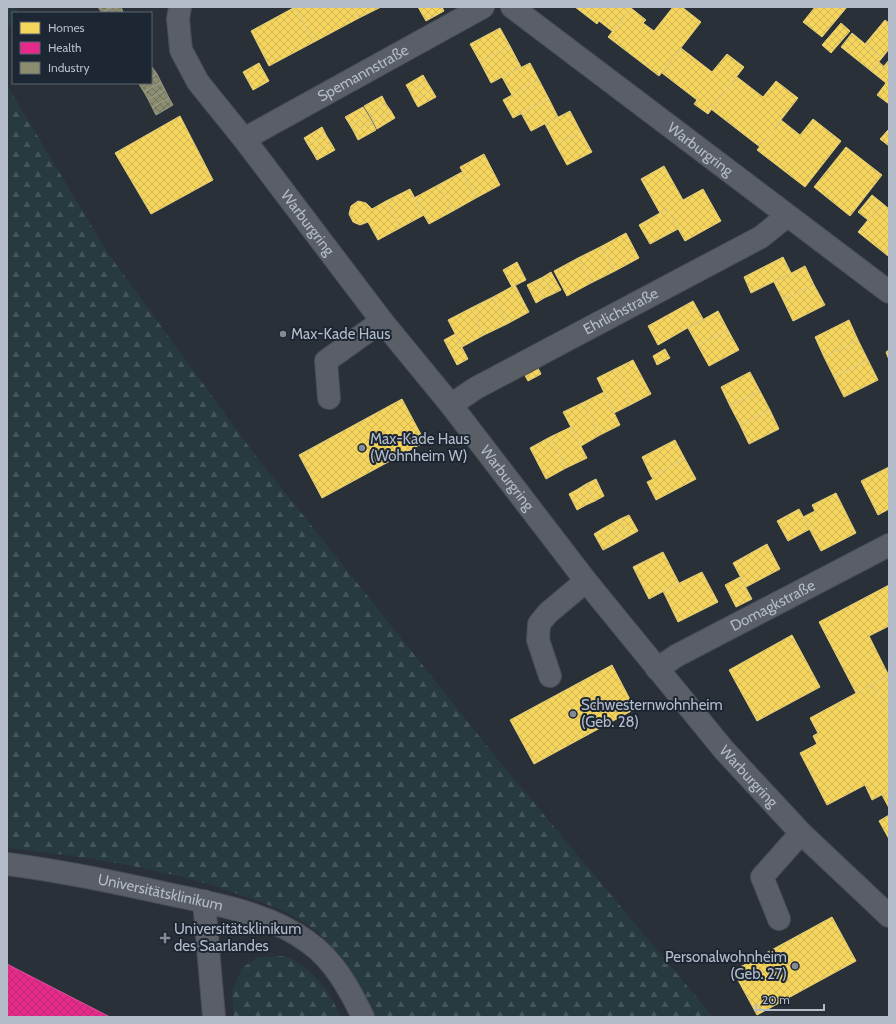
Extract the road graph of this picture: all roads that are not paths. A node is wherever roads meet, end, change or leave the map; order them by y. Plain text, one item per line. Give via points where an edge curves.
1 (180, 7) edge
2 (483, 7) edge
3 (512, 7) edge
4 (244, 139) junction
5 (787, 216) junction
6 (889, 292) edge
7 (382, 321) junction
8 (329, 398) dead end
9 (451, 404) junction
10 (889, 545) edge
11 (586, 581) junction
12 (657, 669) junction
13 (550, 676) dead end
14 (801, 833) junction
15 (7, 864) edge
16 (204, 901) junction
17 (889, 916) edge
18 (780, 919) dead end
19 (214, 1017) edge
20 (363, 1017) edge

1 - 4 street, Warburgring via 178,19 181,50 198,82
2 - 4 street, Spemannstraße
3 - 5 street, Warburgring
4 - 7 street, Warburgring
5 - 6 street, Warburgring
5 - 9 street, Ehrlichstraße via 761,237 476,388
7 - 8 street via 326,361
7 - 9 street, Warburgring
9 - 11 street, Warburgring
10 - 12 street, Domagkstraße via 676,656
11 - 12 street, Warburgring
11 - 13 street via 548,613 539,624 538,640
12 - 14 street, Warburgring via 724,750
14 - 17 street, Warburgring
14 - 18 street via 762,877
15 - 16 street, Universitätsklinikum via 94,877
16 - 19 street
16 - 20 street, Universitätsklinikum via 258,917 309,942 331,964 352,993

